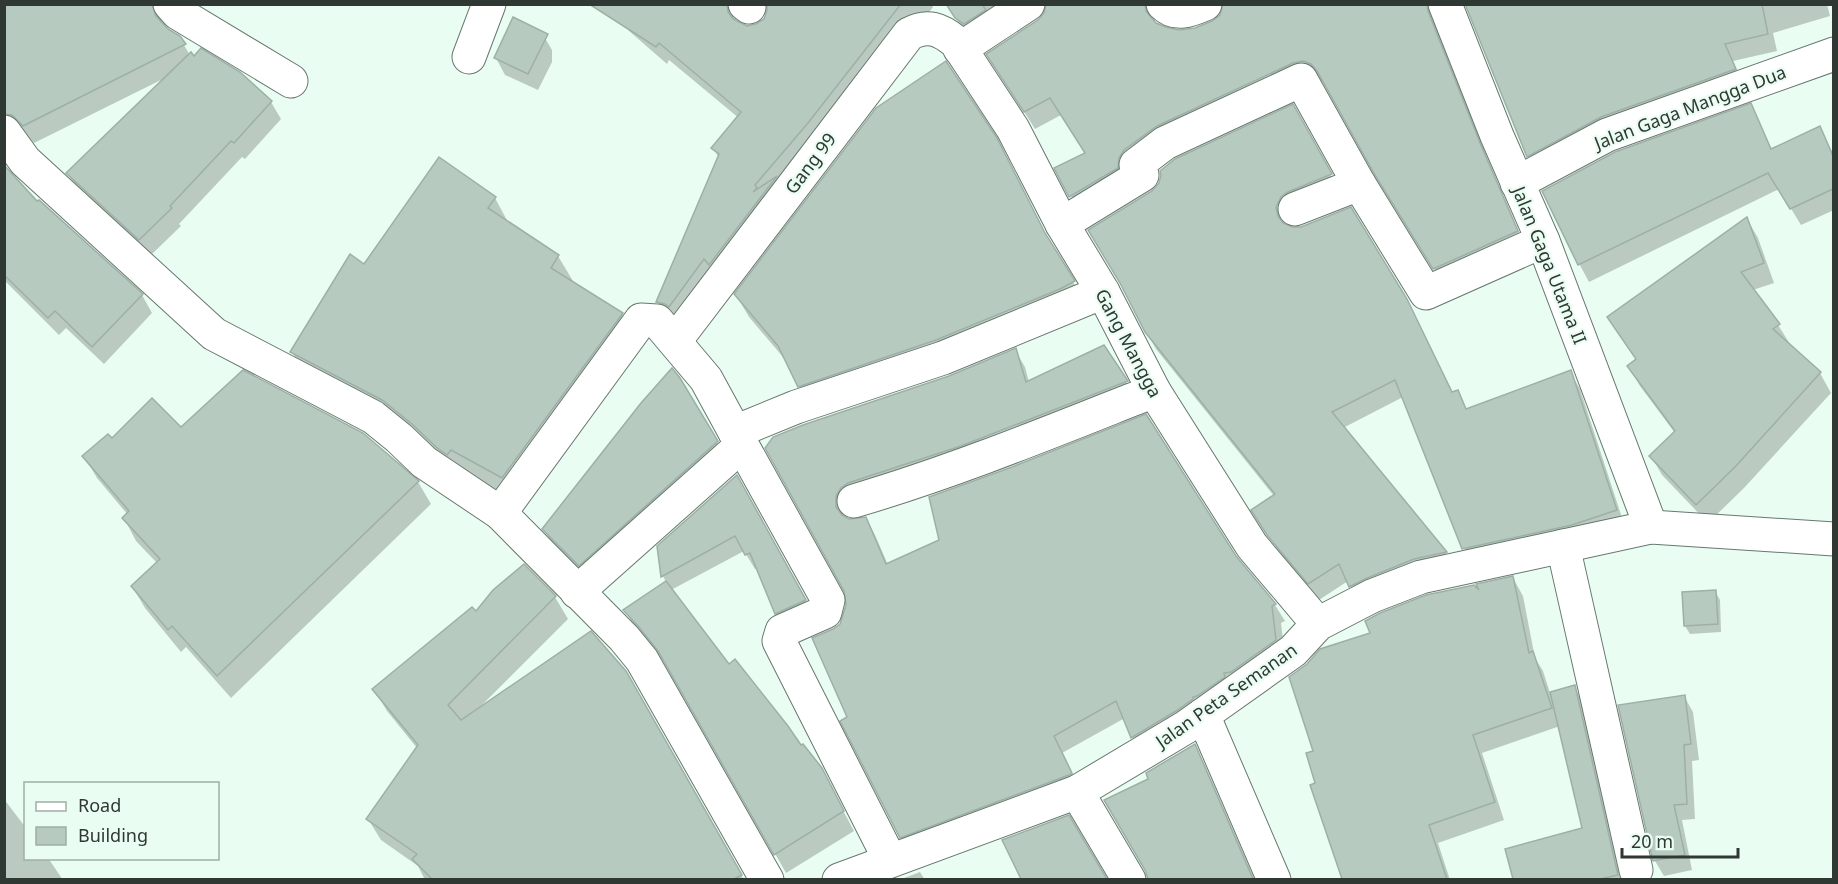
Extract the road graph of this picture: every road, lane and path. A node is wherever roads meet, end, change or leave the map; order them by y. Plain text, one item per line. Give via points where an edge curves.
1 (170, 4) edge
2 (489, 4) edge
3 (1028, 4) edge
4 (1163, 4) edge
5 (1205, 4) edge
6 (1445, 4) edge
7 (932, 17) edge
8 (960, 49) junction
9 (1833, 54) edge
10 (469, 57) dead end
11 (291, 81) dead end
12 (4, 132) edge
13 (1517, 183) junction
14 (1359, 184) junction
15 (1294, 209) dead end
16 (1062, 224) junction
17 (1543, 241) junction
18 (1103, 292) junction
19 (675, 341) junction
20 (1154, 392) junction
21 (738, 438) junction
22 (854, 501) dead end
23 (500, 513) junction
24 (1651, 527) junction
25 (1833, 539) edge
26 (1563, 546) junction
27 (578, 592) junction
28 (1318, 624) junction
29 (1203, 715) junction
30 (1077, 792) junction
31 (890, 860) junction
32 (1636, 870) dead end
33 (767, 879) edge
34 (839, 879) edge
35 (1129, 879) edge
36 (1274, 879) edge

1 - 11 street via 178,14
2 - 10 street
3 - 8 street
4 - 5 street via 1169,10 1182,12
6 - 13 street, Jalan Gaga Utama II
7 - 8 street, Gang 99
7 - 19 street, Gang 99 via 909,34
8 - 16 street, Gang Mangga via 1013,129
9 - 13 street, Jalan Gaga Mangga Dua via 1607,135
12 - 23 street via 25,161 214,334 373,417 424,462
13 - 17 street, Jalan Gaga Utama II
14 - 15 street
14 - 16 street via 1300,80 1165,143 1136,165 1142,175
14 - 17 street via 1426,292
16 - 18 street, Gang Mangga
17 - 24 street, Jalan Gaga Utama II
18 - 20 street, Gang Mangga
18 - 21 street via 943,358 796,407
19 - 21 street via 706,379
19 - 23 street via 657,321 642,320
20 - 22 street via 997,453
20 - 28 street, Gang Mangga via 1252,546
21 - 27 street
21 - 31 street via 828,600 825,612 782,631 779,641
23 - 27 street
24 - 25 street, Jalan Peta Semanan
24 - 26 street, Jalan Peta Semanan
26 - 28 street, Jalan Peta Semanan via 1421,577 1372,596
26 - 32 street
27 - 33 street via 642,660
28 - 29 street, Jalan Peta Semanan via 1293,651
29 - 30 street, Jalan Peta Semanan
29 - 36 street
30 - 31 street, Jalan Peta Semanan
30 - 35 street
31 - 34 street, Jalan Peta Semanan

